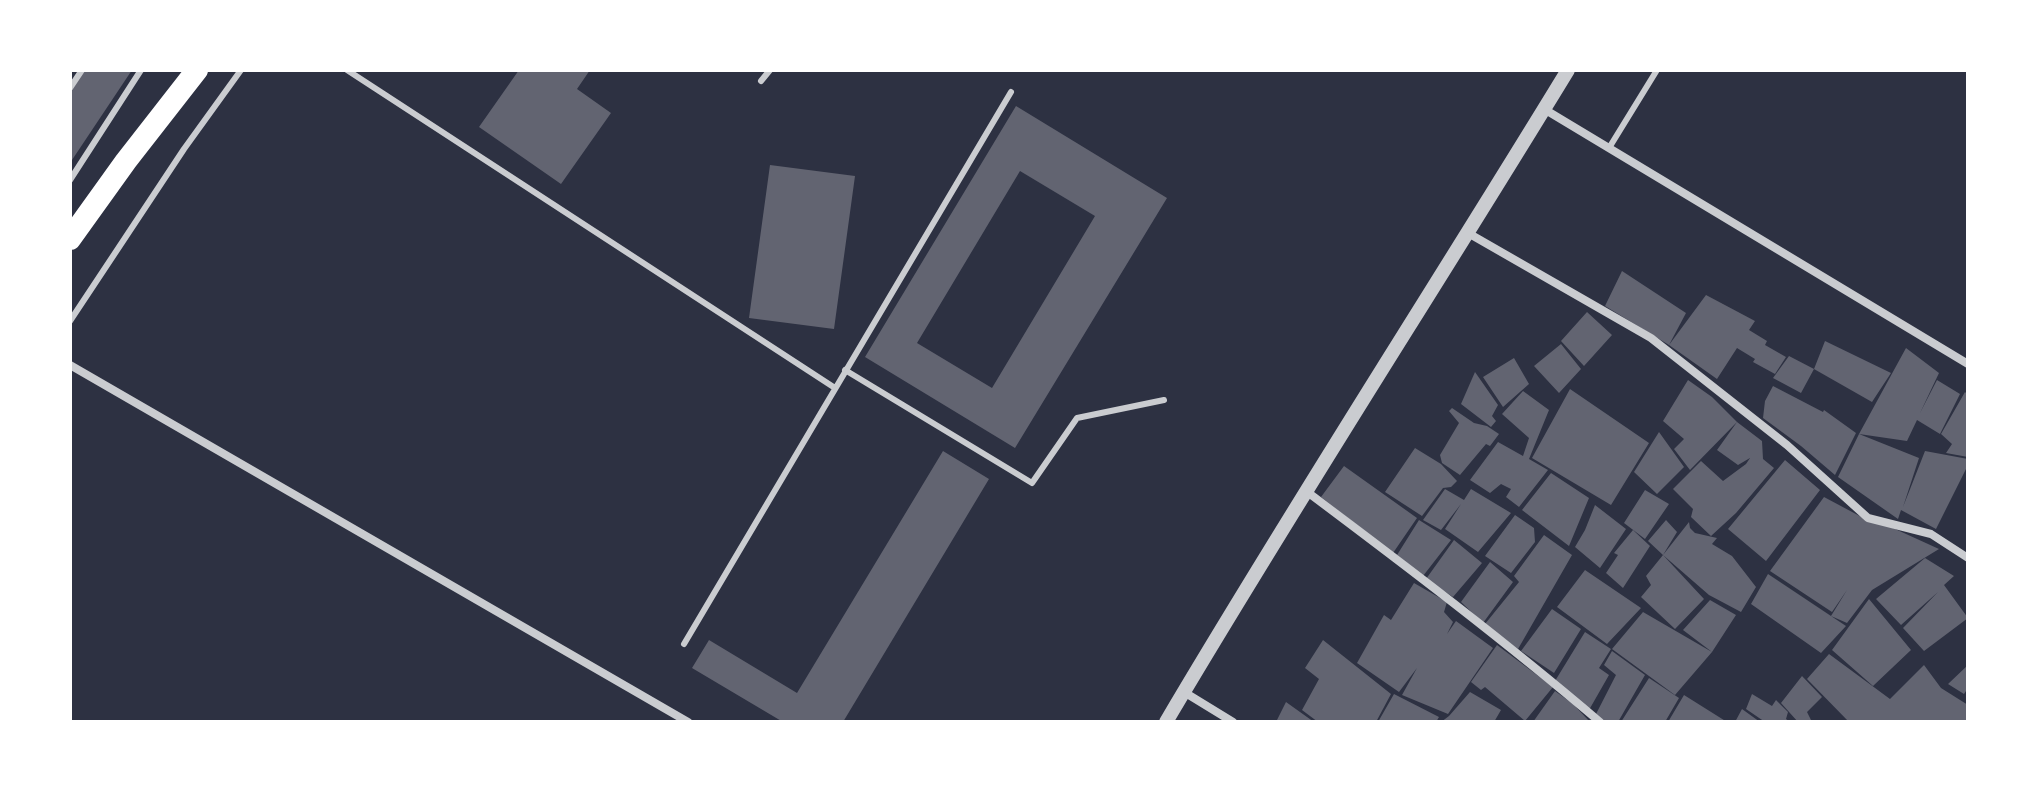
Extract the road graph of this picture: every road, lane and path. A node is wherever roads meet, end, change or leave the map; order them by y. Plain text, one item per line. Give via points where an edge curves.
1 (82, 70) edge
2 (141, 70) edge
3 (197, 70) edge
4 (241, 70) edge
5 (347, 70) edge
6 (770, 70) edge
7 (1568, 70) edge
8 (1657, 70) edge
9 (761, 81) dead end
10 (70, 88) edge
11 (1011, 92) dead end
12 (1544, 109) junction
13 (1609, 148) junction
14 (70, 180) edge
15 (1468, 233) junction
16 (70, 239) edge
17 (70, 321) edge
18 (1968, 364) edge
19 (70, 365) edge
20 (845, 370) junction
21 (835, 388) junction
22 (1164, 400) dead end
23 (1306, 491) junction
24 (1968, 558) edge
25 (684, 644) dead end
26 (1184, 692) junction
27 (688, 722) edge
28 (1166, 722) edge
29 (1233, 722) edge
30 (1600, 722) edge

1 - 10 lane
2 - 14 lane
3 - 16 highway
4 - 17 lane
5 - 21 lane
6 - 9 lane
7 - 12 street
8 - 13 lane
11 - 20 lane
12 - 13 street
12 - 15 street
13 - 18 street
15 - 23 street
15 - 24 street via 1651,338 1787,445 1868,518 1931,534
19 - 27 street
20 - 21 lane
20 - 22 lane via 1032,483 1077,418
21 - 25 lane
23 - 26 street
23 - 30 street via 1462,608
26 - 28 street
26 - 29 street

